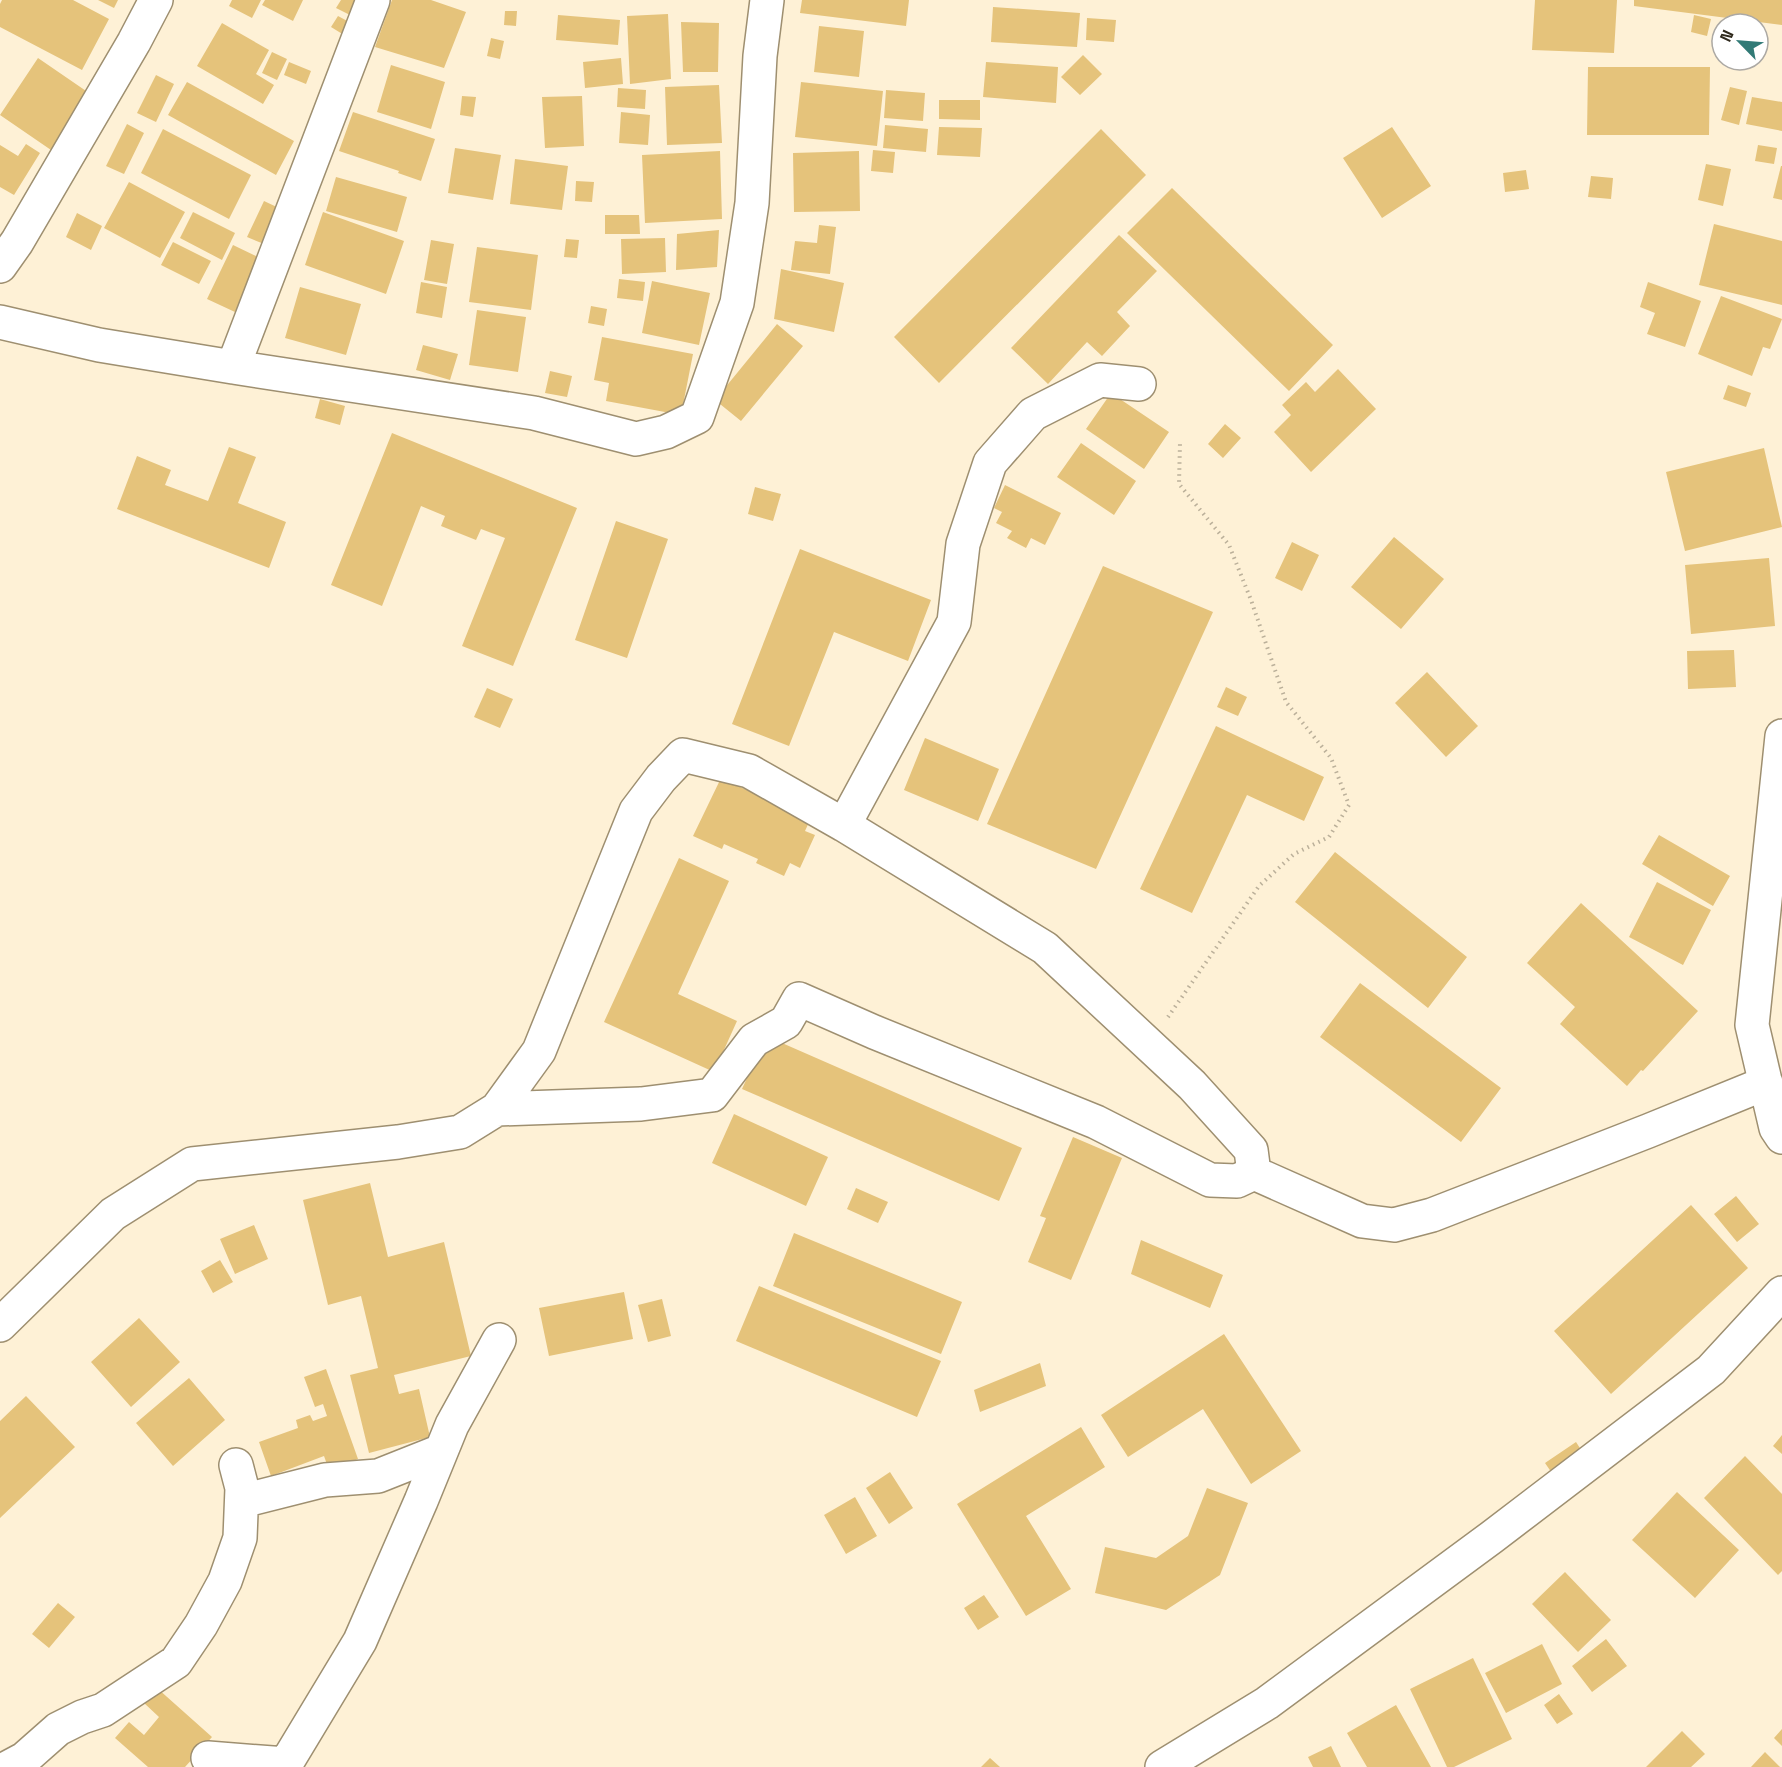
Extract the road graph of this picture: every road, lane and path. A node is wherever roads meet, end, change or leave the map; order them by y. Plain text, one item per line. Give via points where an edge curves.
1 (156, 0) edge
2 (373, 0) edge
3 (767, 0) edge
4 (0, 266) edge
5 (0, 322) edge
6 (233, 368) junction
7 (1138, 384) dead end
8 (1180, 443) dead end
9 (1782, 736) edge
10 (844, 825) junction
11 (1149, 1045) junction
12 (1766, 1083) junction
13 (497, 1109) junction
14 (1782, 1137) edge
15 (1254, 1173) junction
16 (1782, 1293) edge
17 (0, 1325) edge
18 (499, 1340) dead end
19 (441, 1451) junction
20 (236, 1465) dead end
21 (242, 1501) junction
22 (208, 1758) dead end
23 (285, 1766) edge
24 (9, 1767) edge
25 (1162, 1767) edge

1 - 4 street
2 - 6 street
3 - 6 street via 752,203 737,303 697,417 666,432 636,439 534,413
5 - 6 street via 99,345
7 - 10 street via 1100,380 1033,414 990,464 963,544 954,622
8 - 11 path via 1179,484 1229,545 1286,702 1331,758 1349,805 1329,837 1294,854 1259,886
9 - 12 street via 1752,1025
10 - 11 street via 1046,948
10 - 13 street via 749,771 683,755 636,811 539,1051
11 - 15 street via 1251,1150
12 - 14 street via 1776,1128
12 - 15 street via 1432,1215 1394,1225 1362,1221
13 - 15 street via 641,1104 712,1095 754,1040 786,1022 799,999 1096,1122 1210,1180 1237,1181
13 - 17 street via 459,1132 192,1164 113,1214
16 - 25 street via 1711,1370 1266,1703
18 - 19 street
19 - 21 street via 378,1476 325,1480
19 - 23 street via 360,1641
20 - 21 street
21 - 24 street via 240,1538 225,1581 176,1662 103,1710 58,1729
22 - 23 street

